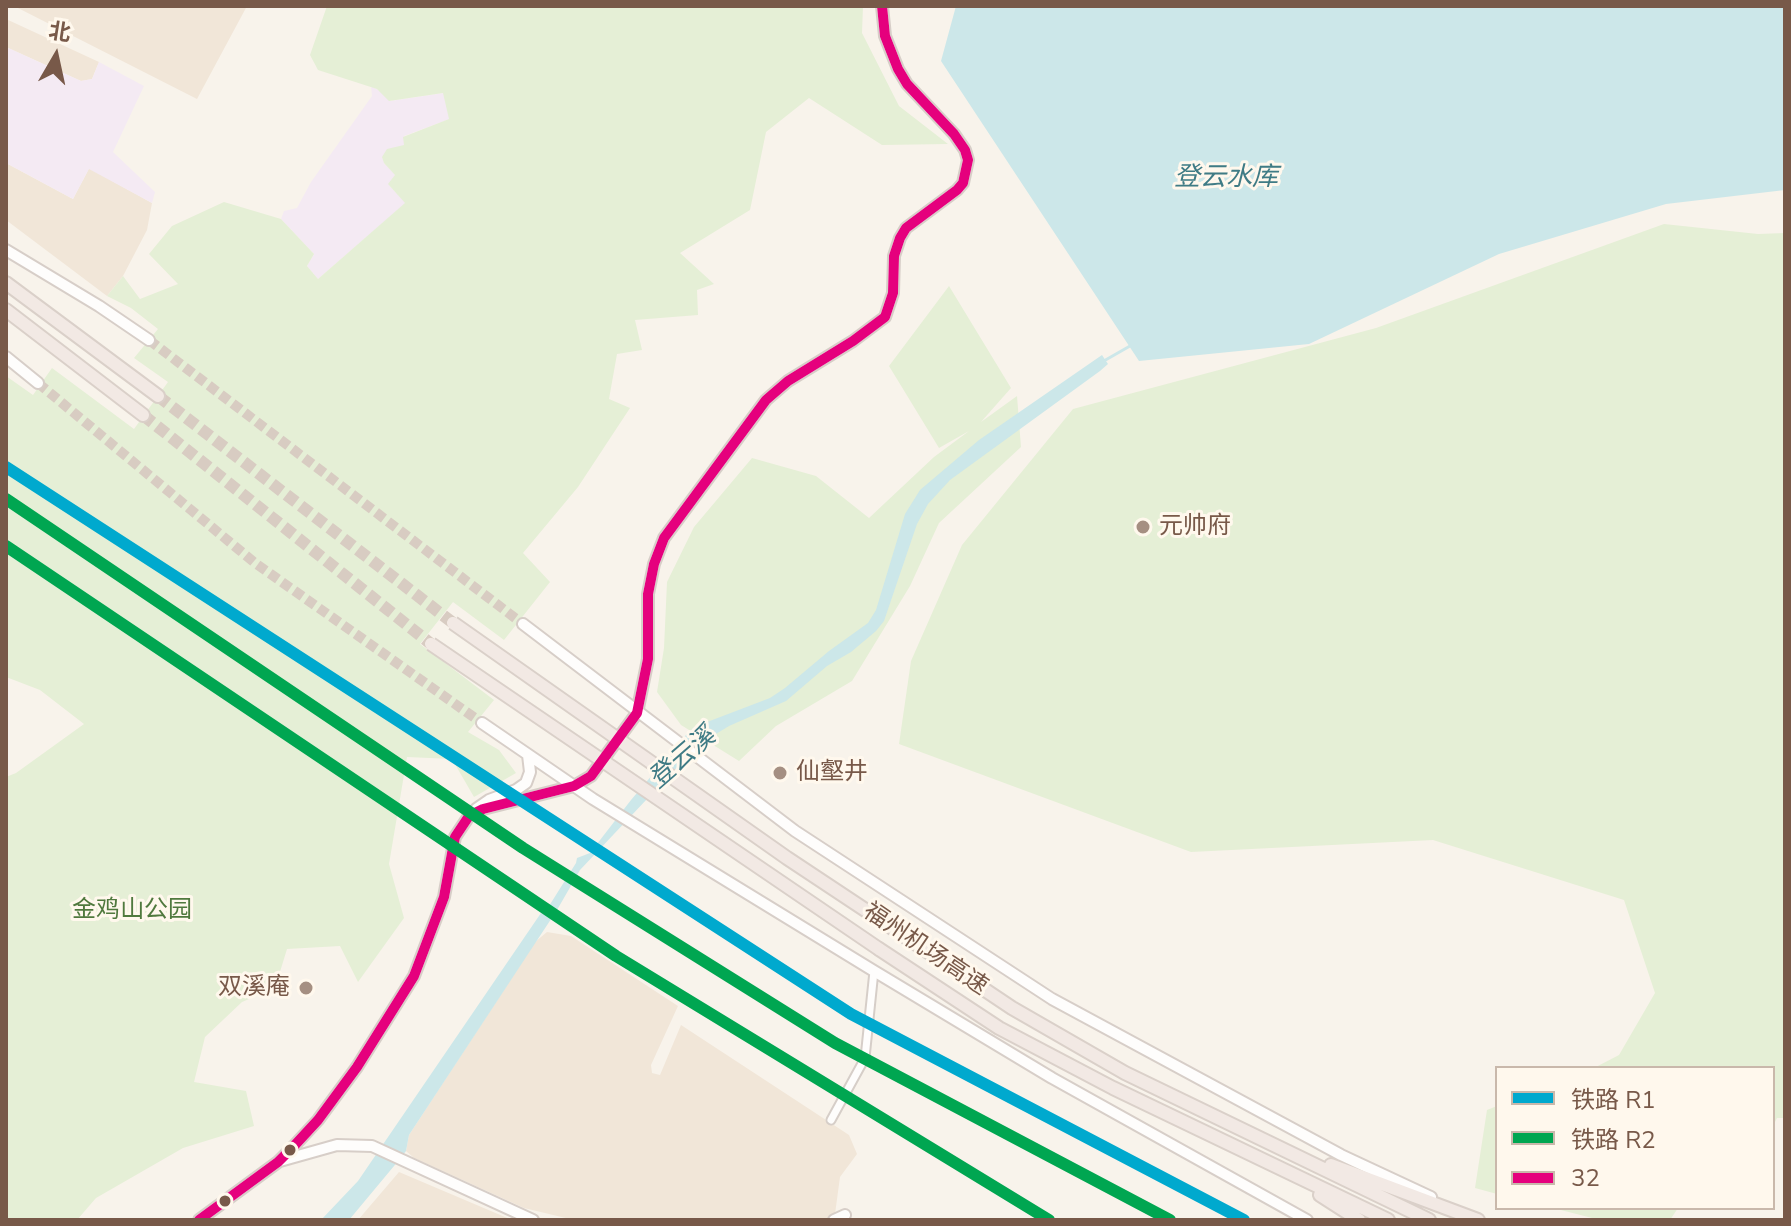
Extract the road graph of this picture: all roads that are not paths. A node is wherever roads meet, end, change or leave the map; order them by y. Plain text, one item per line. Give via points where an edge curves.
1 (882, 6) edge
2 (6, 250) edge
3 (6, 283) edge
4 (6, 310) edge
5 (149, 340) tunnel mouth
6 (6, 357) edge
7 (38, 383) tunnel mouth
8 (158, 396) tunnel mouth
9 (143, 415) tunnel mouth
10 (453, 623) tunnel mouth
11 (523, 624) tunnel mouth
12 (431, 644) tunnel mouth
13 (637, 713) junction
14 (482, 723) tunnel mouth
15 (528, 755) junction
16 (574, 786) junction
17 (479, 806) junction
18 (469, 816) junction
19 (874, 971) junction
20 (831, 1120) dead end
21 (1277, 1145) junction
22 (278, 1162) junction
23 (1269, 1164) junction
24 (199, 1220) edge
25 (533, 1220) edge
26 (1307, 1220) edge
27 (1359, 1220) edge
28 (1388, 1220) edge
29 (1429, 1220) edge
30 (1479, 1220) edge

1 - 13 main road via 885,36 898,69 962,145 968,160 966,177 900,238 885,317 766,400 664,538 648,594 648,659
2 - 5 main road
3 - 8 highway
4 - 9 highway
6 - 7 main road
10 - 21 highway, 福州机场高速, bridge via 787,858 1012,1008 1125,1073
11 - 13 main road
12 - 23 highway, 福州机场高速, bridge via 999,1028
13 - 16 main road via 591,776
13 - 30 main road via 795,831 1052,999 1341,1155
14 - 15 main road
15 - 16 main road
15 - 17 main road via 526,783
16 - 17 main road
16 - 18 main road
16 - 19 main road
17 - 18 main road
18 - 22 main road via 455,837 444,897 404,996 326,1111
19 - 20 street via 865,1058
19 - 26 main road via 1052,1078
21 - 29 highway, 福州机场高速
21 - 30 highway
22 - 24 main road
22 - 25 main road via 337,1145 380,1149
23 - 27 highway
23 - 28 highway, 福州机场高速

